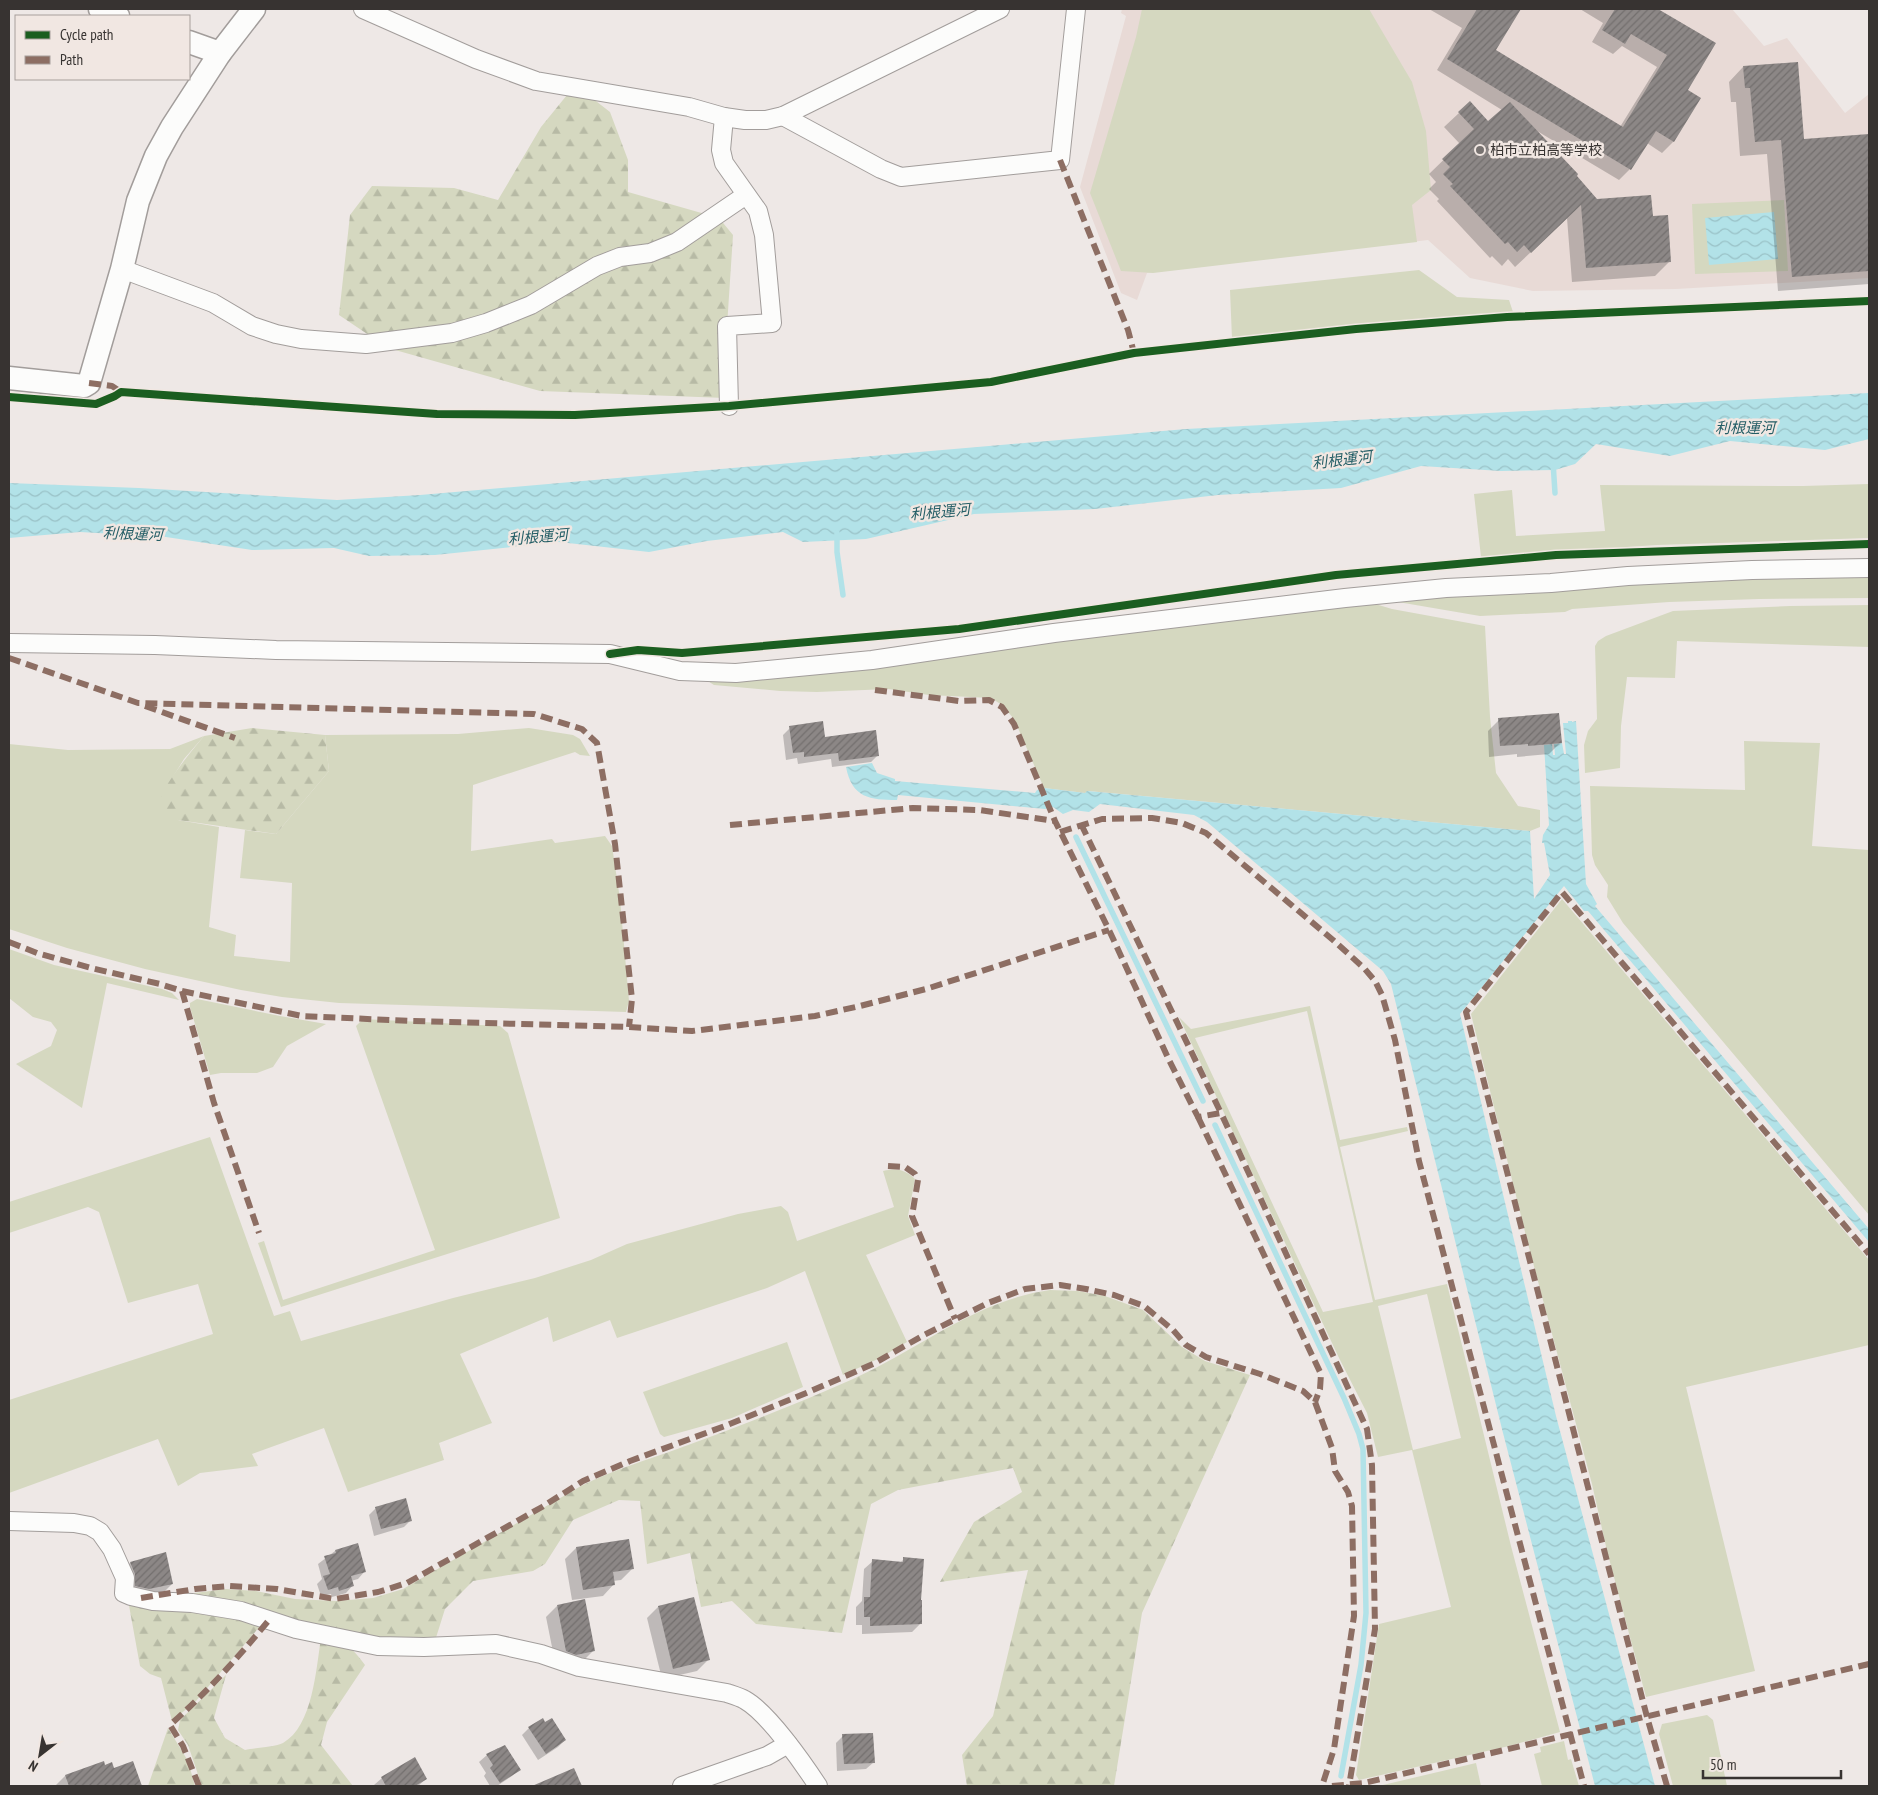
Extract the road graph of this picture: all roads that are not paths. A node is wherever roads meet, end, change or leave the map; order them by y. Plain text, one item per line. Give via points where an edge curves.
1 (100, 9) edge
2 (254, 9) edge
3 (363, 9) edge
4 (1000, 9) edge
5 (1076, 9) edge
6 (115, 15) edge
7 (190, 42) edge
8 (220, 53) junction
9 (783, 116) junction
10 (724, 118) junction
11 (746, 195) junction
12 (122, 269) junction
13 (9, 378) edge
14 (729, 406) dead end
15 (1869, 568) edge
16 (9, 643) edge
17 (9, 1520) edge
18 (788, 1744) junction
19 (682, 1786) edge
20 (818, 1786) edge

1 - 6 street
2 - 8 street
3 - 10 street via 476,59 536,81 689,107
4 - 9 street
5 - 9 street via 1060,160 901,177
7 - 8 street
8 - 12 street via 156,156 138,201
9 - 10 street via 766,120
10 - 11 street via 721,150 724,162
11 - 12 street via 677,242 650,253 597,266 531,305 486,323 452,333 366,344 276,334 252,326 212,303
11 - 14 street via 758,211 764,235 772,323 727,326
12 - 13 street via 89,383 84,386
15 - 16 street via 1638,575 1436,589 1054,633 872,660 736,673 680,671 610,654
17 - 18 street via 74,1523 100,1532 112,1549 124,1578 124,1593 131,1596 241,1610 296,1629 378,1646 496,1644 579,1667 727,1693 745,1700 759,1711
18 - 19 street via 767,1756
18 - 20 street

